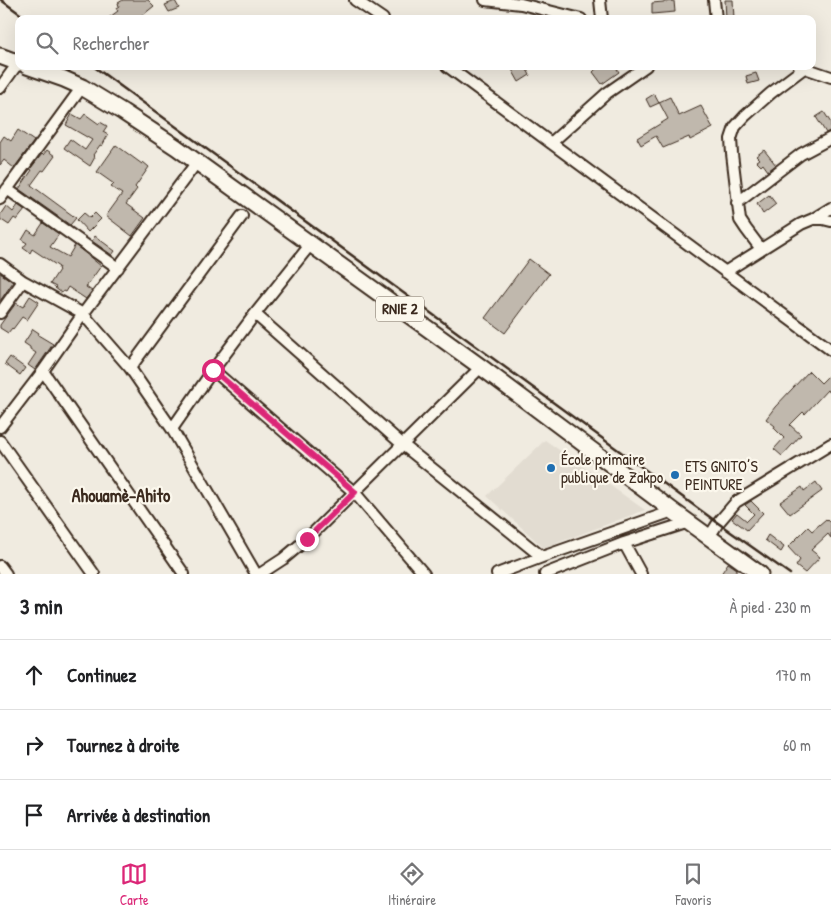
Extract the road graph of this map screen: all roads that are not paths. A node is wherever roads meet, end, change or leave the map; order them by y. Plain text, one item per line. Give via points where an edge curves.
1 (356, 0) edge
2 (485, 0) edge
3 (541, 0) edge
4 (600, 0) edge
5 (714, 0) edge
6 (548, 10) junction
7 (377, 15) edge
8 (566, 15) edge
9 (602, 15) edge
10 (716, 15) edge
11 (0, 56) edge
12 (15, 62) edge
13 (15, 67) edge
14 (39, 70) edge
15 (452, 70) edge
16 (640, 70) edge
17 (798, 70) edge
18 (810, 70) edge
19 (831, 77) edge
20 (0, 88) edge
21 (82, 88) junction
22 (831, 138) edge
23 (551, 142) junction
24 (197, 162) junction
25 (7, 188) junction
26 (0, 199) edge
27 (737, 203) junction
28 (831, 208) edge
29 (242, 216) dead end
30 (813, 219) junction
31 (831, 221) edge
32 (310, 245) junction
33 (761, 249) junction
34 (0, 264) edge
35 (118, 268) junction
36 (725, 272) junction
37 (23, 281) junction
38 (0, 313) edge
39 (83, 314) junction
40 (254, 314) junction
41 (831, 350) edge
42 (481, 367) junction
43 (130, 368) junction
44 (43, 370) junction
45 (213, 370) junction
46 (0, 427) edge
47 (172, 429) junction
48 (0, 442) edge
49 (831, 444) edge
50 (403, 445) junction
51 (355, 492) junction
52 (673, 511) junction
53 (689, 522) junction
54 (709, 537) junction
55 (624, 543) junction
56 (542, 557) junction
57 (0, 566) edge
58 (6, 574) edge
59 (94, 574) edge
60 (184, 574) edge
61 (256, 574) edge
62 (260, 574) edge
63 (424, 574) edge
64 (497, 574) edge
65 (545, 574) edge
66 (641, 574) edge
67 (760, 574) edge

1 - 7 street
2 - 6 street
3 - 6 street
4 - 9 street
5 - 10 street
6 - 8 street
11 - 12 highway
13 - 20 street
14 - 21 highway, RNIE 2
15 - 23 street
16 - 23 street via 607,93
17 - 27 street via 735,127 731,138
18 - 19 street
21 - 24 highway, RNIE 2
21 - 25 street
22 - 27 street via 801,154
23 - 36 street
24 - 32 highway, RNIE 2
24 - 35 street
25 - 26 street
25 - 35 street
27 - 33 street via 740,220
28 - 30 street
29 - 43 street
30 - 31 street
30 - 33 street
32 - 40 street
32 - 42 highway, RNIE 2
33 - 36 street
34 - 37 street
35 - 39 street
36 - 41 street
37 - 38 street
37 - 39 street
39 - 43 street
39 - 44 street
40 - 45 street
40 - 50 street
42 - 50 street
42 - 52 highway, RNIE 2
43 - 47 street
44 - 46 street
44 - 60 street
45 - 47 street
45 - 51 street
47 - 61 street
48 - 59 street
49 - 54 street via 736,502
50 - 51 street
50 - 56 street
51 - 62 street via 307,539
51 - 63 street
52 - 53 highway, RNIE 2
52 - 56 street
53 - 54 highway, RNIE 2
53 - 55 street
54 - 67 highway, RNIE 2
55 - 65 street
55 - 66 street
56 - 64 street
57 - 58 street

